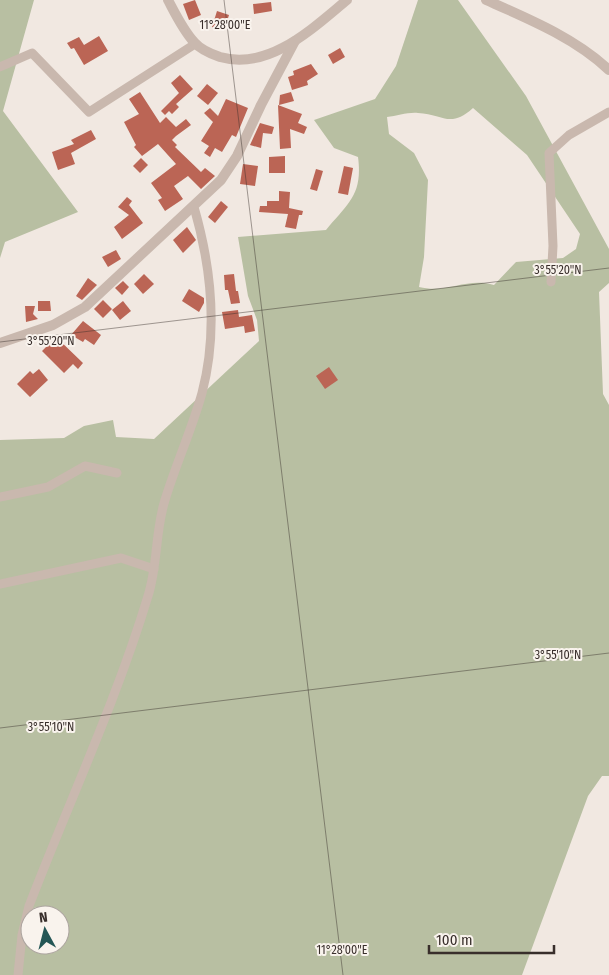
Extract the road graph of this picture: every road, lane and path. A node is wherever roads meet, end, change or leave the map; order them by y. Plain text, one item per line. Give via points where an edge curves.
1 (168, 0) edge
2 (347, 0) edge
3 (486, 0) edge
4 (295, 41) junction
5 (195, 44) junction
6 (0, 67) edge
7 (609, 70) edge
8 (609, 112) edge
9 (194, 206) junction
10 (550, 282) dead end
11 (0, 343) edge
12 (117, 473) dead end
13 (0, 497) edge
14 (154, 569) junction
15 (0, 584) edge
16 (18, 975) edge

1 - 5 street
2 - 4 street
3 - 7 street via 584,50
4 - 5 street via 259,57 243,60 210,54
4 - 9 street via 237,156 221,180
5 - 6 street via 90,112 32,53
8 - 10 street via 569,135 550,153 553,246
9 - 11 street via 85,307 53,325
9 - 14 street via 207,258 210,290 208,362 202,394 164,501
12 - 13 street via 85,466 48,487
14 - 15 street via 121,558
14 - 16 street via 148,598 100,735 29,906

